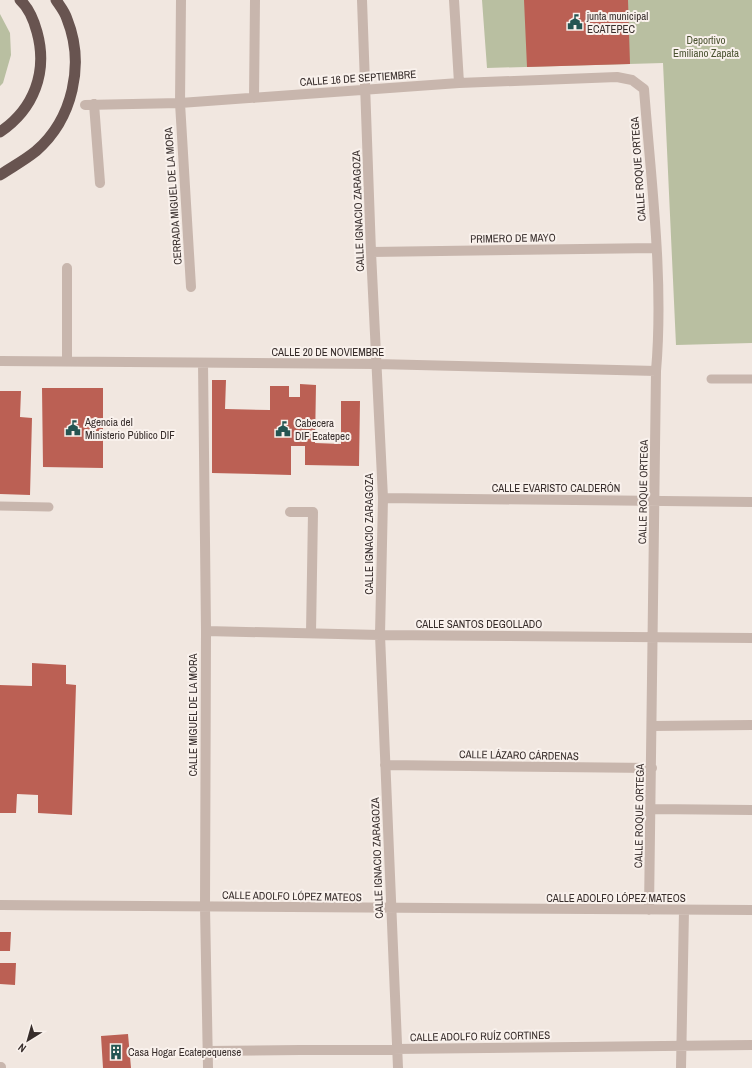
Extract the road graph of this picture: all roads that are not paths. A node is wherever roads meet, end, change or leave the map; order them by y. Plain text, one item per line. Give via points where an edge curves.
1 (20, 0) edge
2 (56, 0) edge
3 (181, 0) edge
4 (255, 0) edge
5 (362, 0) edge
6 (454, 0) edge
7 (632, 80) joint
8 (459, 83) junction
9 (366, 89) junction
10 (254, 98) junction
11 (180, 103) junction
12 (0, 132) edge
13 (0, 175) edge
14 (100, 183) dead end
15 (656, 248) junction
16 (371, 252) junction
17 (67, 268) dead end
18 (191, 287) dead end
19 (0, 361) edge
20 (67, 362) junction
21 (203, 363) junction
22 (376, 364) junction
23 (656, 371) junction
24 (711, 379) dead end
25 (752, 379) edge
26 (383, 498) junction
27 (655, 501) junction
28 (752, 502) edge
29 (0, 506) edge
30 (49, 507) dead end
31 (290, 512) dead end
32 (206, 631) junction
33 (311, 633) junction
34 (380, 636) junction
35 (653, 638) junction
36 (752, 638) edge
37 (752, 725) edge
38 (652, 726) junction
39 (385, 765) junction
40 (652, 768) junction
41 (651, 809) junction
42 (752, 810) edge
43 (0, 905) edge
44 (204, 907) junction
45 (391, 909) junction
46 (649, 910) junction
47 (684, 910) junction
48 (752, 910) edge
49 (752, 1045) edge
50 (682, 1046) junction
51 (397, 1049) junction
52 (208, 1051) junction
53 (208, 1068) edge
54 (398, 1068) edge
55 (681, 1068) edge

1 - 12 highway via 35,24 41,45 41,69 35,92 25,109 12,124
2 - 13 highway via 67,18 75,51 75,76 70,100 56,128 36,151
3 - 11 street
4 - 10 street
5 - 9 street, CALLE IGNACIO ZARAGOZA
6 - 8 street
7 - 8 street, CALLE 16 DE SEPTIEMBRE via 617,77
7 - 15 street, CALLE ROQUE ORTEGA via 644,89
8 - 9 street, CALLE 16 DE SEPTIEMBRE
9 - 10 street, CALLE 16 DE SEPTIEMBRE
9 - 16 street, CALLE IGNACIO ZARAGOZA
10 - 11 street, CALLE 16 DE SEPTIEMBRE
11 - 14 street, CALLE 16 DE SEPTIEMBRE via 90,105
11 - 18 street, CERRADA MIGUEL DE LA MORA
15 - 16 street, PRIMERO DE MAYO
15 - 23 street, CALLE ROQUE ORTEGA
16 - 22 street, CALLE IGNACIO ZARAGOZA
17 - 20 street
19 - 20 street, CALLE 20 DE NOVIEMBRE
20 - 21 street, CALLE 20 DE NOVIEMBRE
21 - 22 street, CALLE 20 DE NOVIEMBRE
21 - 32 street, CALLE MIGUEL DE LA MORA
22 - 23 street, CALLE 20 DE NOVIEMBRE
22 - 26 street, CALLE IGNACIO ZARAGOZA
23 - 27 street, CALLE ROQUE ORTEGA
24 - 25 lane
26 - 27 street, CALLE EVARISTO CALDERÓN
26 - 34 street, CALLE IGNACIO ZARAGOZA
27 - 28 street, CALLE EVARISTO CALDERÓN
27 - 35 street, CALLE ROQUE ORTEGA
29 - 30 lane
31 - 33 street via 313,512
32 - 33 street, CALLE SANTOS DEGOLLADO
32 - 44 street, CALLE MIGUEL DE LA MORA
33 - 34 street, CALLE SANTOS DEGOLLADO
34 - 35 street, CALLE SANTOS DEGOLLADO
34 - 39 street, CALLE IGNACIO ZARAGOZA
35 - 36 street, CALLE SANTOS DEGOLLADO
35 - 38 street, CALLE ROQUE ORTEGA
37 - 38 street
38 - 40 street, CALLE ROQUE ORTEGA
39 - 40 street, CALLE LÁZARO CÁRDENAS
39 - 45 street, CALLE IGNACIO ZARAGOZA
40 - 41 street, CALLE ROQUE ORTEGA
41 - 42 street
41 - 46 street, CALLE ROQUE ORTEGA
43 - 44 street, CALLE ADOLFO LÓPEZ MATEOS
44 - 45 street, CALLE ADOLFO LÓPEZ MATEOS
44 - 52 street, CALLE MIGUEL DE LA MORA
45 - 46 street, CALLE ADOLFO LÓPEZ MATEOS
45 - 51 street, CALLE IGNACIO ZARAGOZA
46 - 47 street, CALLE ADOLFO LÓPEZ MATEOS
47 - 48 street, CALLE ADOLFO LÓPEZ MATEOS
47 - 50 street
49 - 50 street, CALLE ADOLFO RUÍZ CORTINES
50 - 51 street, CALLE ADOLFO RUÍZ CORTINES
50 - 55 street
51 - 52 street, CALLE ADOLFO RUÍZ CORTINES
51 - 54 street, CALLE IGNACIO ZARAGOZA
52 - 53 street, CALLE MIGUEL DE LA MORA

